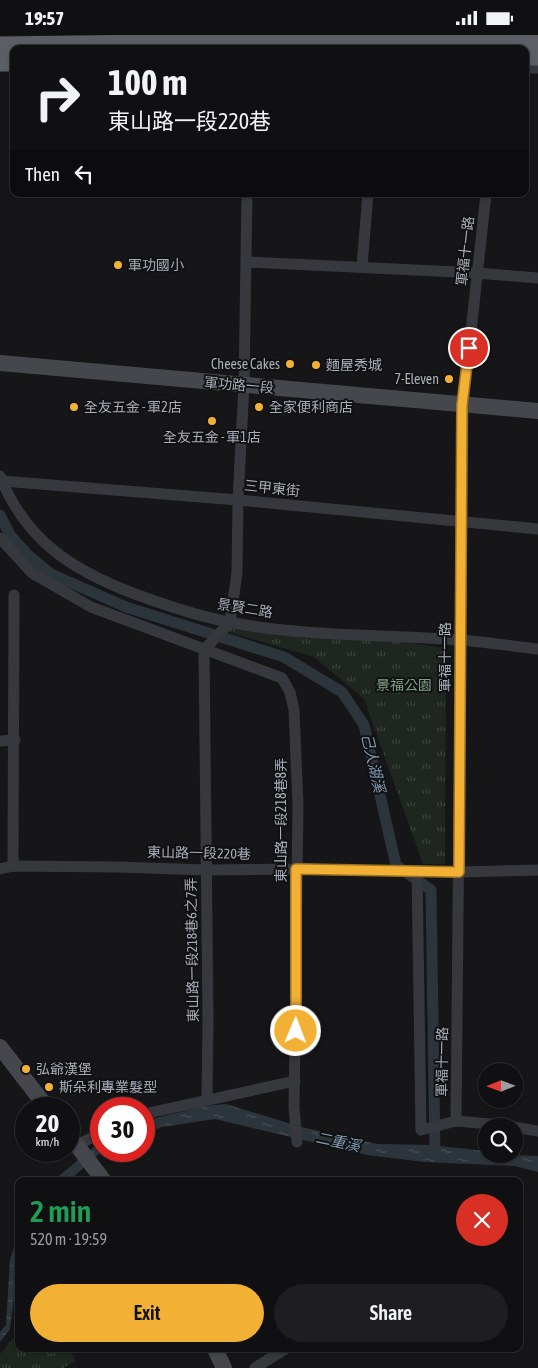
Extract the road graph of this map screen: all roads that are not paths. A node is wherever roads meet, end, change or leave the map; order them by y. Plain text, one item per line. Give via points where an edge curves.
1 (507, 39) edge
2 (538, 39) edge
3 (72, 45) edge
4 (247, 197) edge
5 (368, 197) edge
6 (486, 197) edge
7 (247, 262) junction
8 (362, 267) junction
9 (477, 273) junction
10 (538, 278) edge
11 (0, 363) edge
12 (244, 385) junction
13 (462, 405) junction
14 (538, 411) edge
15 (1, 479) edge
16 (238, 500) junction
17 (461, 522) junction
18 (538, 529) edge
19 (0, 538) edge
20 (14, 595) dead end
21 (230, 622) junction
22 (461, 640) junction
23 (538, 649) edge
24 (205, 650) junction
25 (15, 740) junction
26 (0, 741) edge
27 (13, 866) junction
28 (0, 869) edge
29 (296, 869) junction
30 (206, 870) junction
31 (538, 870) edge
32 (417, 871) junction
33 (459, 872) junction
34 (0, 1047) edge
35 (295, 1081) junction
36 (39, 1097) edge
37 (207, 1099) junction
38 (155, 1111) edge
39 (456, 1121) junction
40 (478, 1123) edge
41 (523, 1128) edge
42 (538, 1131) edge
43 (297, 1142) dead end
44 (80, 1149) edge
45 (101, 1177) edge
46 (216, 1352) edge
47 (280, 1352) edge
48 (224, 1368) edge
49 (255, 1368) edge

1 - 2 highway
1 - 3 highway
4 - 7 street
5 - 8 street
6 - 9 street, 軍福十一路
7 - 8 street
7 - 12 street
8 - 9 street
9 - 10 street
9 - 13 street, 軍福十一路
11 - 12 main road, 軍功路一段
12 - 13 main road, 軍功路一段
12 - 16 street
13 - 14 main road, 軍功路一段
13 - 17 street, 軍福十一路
15 - 16 street, 三甲東街
15 - 21 street, 景賢二路 via 15,509 35,533 78,568 101,581 154,601
16 - 17 street, 三甲東街
16 - 21 street via 237,573
17 - 18 street, 三甲東街
17 - 22 street, 軍福十一路
19 - 24 street, 東山路一段218巷8弄 via 32,573 90,607
20 - 25 street
21 - 22 street, 景賢二路 via 295,630
21 - 24 street
22 - 23 street, 景賢二路
22 - 33 street, 軍福十一路
24 - 29 street, 東山路一段218巷8弄 via 282,678 290,692 294,710 298,805
24 - 30 street, 東山路一段218巷6之7弄
25 - 26 street
25 - 27 street
27 - 28 street, 東山路一段220巷
27 - 30 street, 東山路一段220巷
29 - 30 street, 東山路一段220巷
29 - 32 street, 東山路一段220巷
29 - 35 street, 東山路一段218巷8弄
30 - 37 street, 東山路一段218巷6之7弄
31 - 33 street, 東山路一段220巷
32 - 33 street, 東山路一段220巷
32 - 39 street via 421,1130
33 - 39 street, 軍福十一路
34 - 36 main road
35 - 37 street
35 - 43 street, 東山路一段218巷8弄
37 - 38 street
39 - 40 street
41 - 42 street
44 - 45 main road
46 - 48 main road
47 - 49 street

